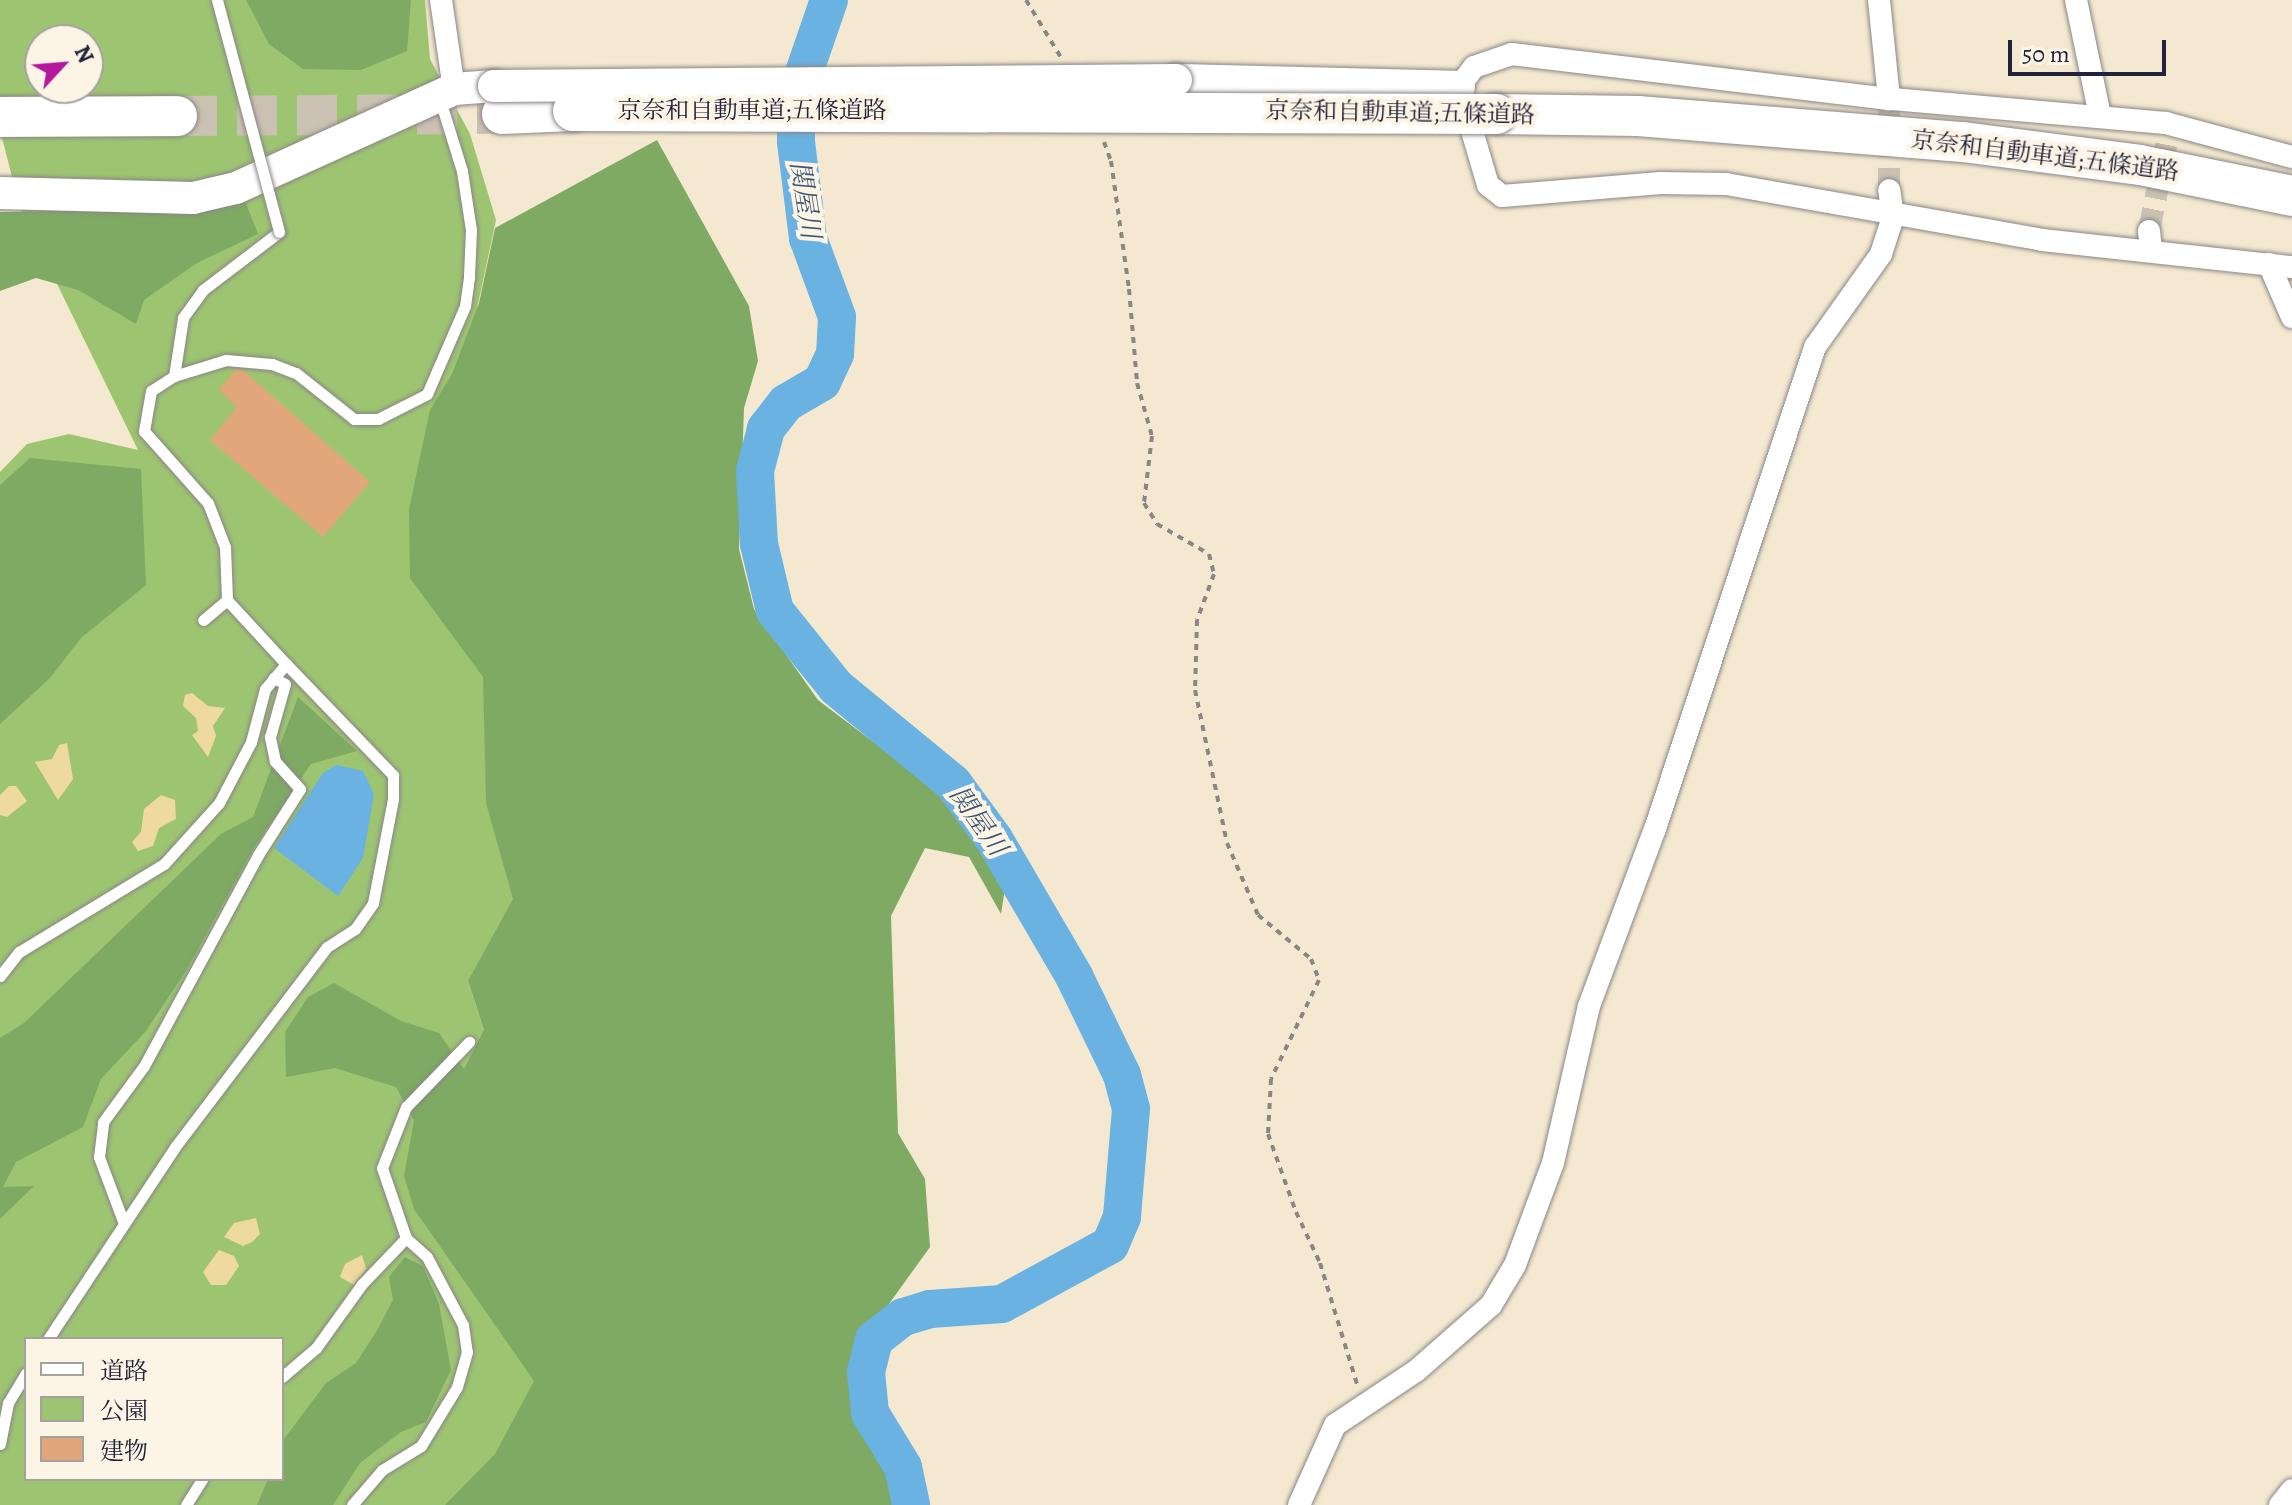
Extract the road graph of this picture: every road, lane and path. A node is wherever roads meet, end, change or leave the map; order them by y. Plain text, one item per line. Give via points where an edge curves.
1 (217, 0) edge
2 (441, 0) edge
3 (1026, 0) edge
4 (1879, 0) edge
5 (2076, 0) edge
6 (1067, 69) dead end
7 (1459, 87) junction
8 (446, 92) junction
9 (1889, 99) junction
10 (498, 100) junction
11 (177, 116) tunnel mouth
12 (2100, 116) junction
13 (0, 117) edge
14 (1100, 133) dead end
15 (2292, 157) edge
16 (1889, 190) tunnel mouth
17 (0, 193) edge
18 (2292, 196) edge
19 (1893, 217) junction
20 (2269, 264) junction
21 (2292, 267) edge
22 (2292, 317) edge
23 (174, 376) junction
24 (227, 600) junction
25 (203, 620) dead end
26 (286, 664) junction
27 (274, 678) junction
28 (0, 976) edge
29 (469, 1042) dead end
30 (123, 1221) junction
31 (406, 1238) junction
32 (49, 1337) edge
33 (284, 1375) edge
34 (24, 1376) edge
35 (1363, 1403) junction
36 (0, 1444) edge
37 (201, 1481) edge
38 (2292, 1490) edge
39 (186, 1505) edge
40 (352, 1505) edge
41 (1299, 1505) edge
42 (2280, 1505) edge

1 - 23 lane, bridge via 279,232 203,290 183,318
2 - 8 street
3 - 6 path
4 - 9 street
5 - 12 street
7 - 9 street via 1474,67 1512,54
7 - 10 street, bridge via 1176,80
7 - 19 street via 1488,185 1502,196 1660,183 1726,184 1799,194
8 - 10 street
8 - 17 street via 236,188 193,198
8 - 23 lane via 471,230 465,306 427,394 378,419 354,419 296,373 272,364 226,360
9 - 12 street
10 - 18 highway, 京奈和自動車道;五條道路, bridge via 573,111 1638,116 1963,142 2140,165
11 - 13 highway
12 - 15 street
14 - 35 path via 1111,161 1137,383 1152,436 1144,503 1157,524 1209,554 1214,574 1197,620 1195,690 1227,843 1258,915 1311,959 1319,980 1271,1079 1268,1134 1320,1263
16 - 19 street
19 - 20 street via 2150,241
19 - 35 street via 1881,254 1815,347 1655,829 1589,1006 1553,1163 1515,1265 1491,1305 1416,1371
20 - 21 street
20 - 22 street
23 - 24 lane via 151,391 144,431 208,503 225,547
24 - 25 lane
24 - 26 lane
26 - 27 lane
26 - 30 lane via 393,775 373,903 355,929 327,947
27 - 28 lane via 262,698 251,742 219,803 196,830 164,864 19,952
27 - 30 lane via 285,684 270,737 275,761 300,789 258,855 144,1066 103,1122 99,1157
29 - 31 lane via 406,1107 382,1168
30 - 32 lane
31 - 33 lane via 362,1284 316,1348
31 - 40 lane via 427,1257 451,1300 463,1325 467,1352 457,1387 421,1446 382,1470
34 - 36 lane via 8,1403
35 - 41 street via 1335,1425
37 - 39 lane
38 - 42 street

